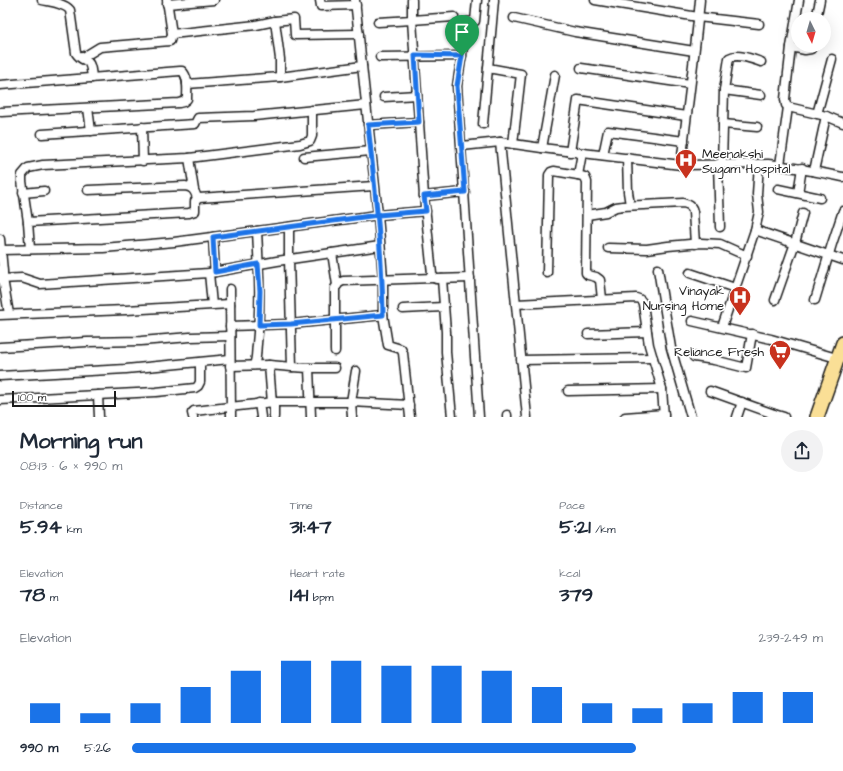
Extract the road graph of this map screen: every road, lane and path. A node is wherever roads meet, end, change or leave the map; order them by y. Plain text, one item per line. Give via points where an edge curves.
1 (42, 0) edge
2 (214, 0) edge
3 (320, 0) edge
4 (412, 0) edge
5 (477, 0) edge
6 (494, 0) edge
7 (594, 0) edge
8 (700, 0) edge
9 (799, 0) edge
10 (820, 0) edge
11 (167, 2) edge
12 (356, 2) edge
13 (817, 12) edge
14 (454, 17) dead end
15 (698, 17) junction
16 (514, 18) dead end
17 (412, 20) junction
18 (275, 21) junction
19 (378, 22) dead end
20 (759, 24) dead end
21 (172, 34) junction
22 (359, 34) junction
23 (694, 51) junction
24 (790, 51) joint
25 (415, 55) junction
26 (462, 56) junction
27 (380, 57) dead end
28 (82, 58) junction
29 (832, 59) dead end
30 (761, 62) dead end
31 (362, 66) junction
32 (488, 68) junction
33 (581, 68) dead end
34 (555, 75) dead end
35 (280, 76) junction
36 (92, 78) junction
37 (187, 84) junction
38 (690, 84) junction
39 (0, 85) edge
40 (724, 90) junction
41 (417, 95) junction
42 (761, 95) dead end
43 (384, 97) dead end
44 (366, 105) junction
45 (788, 107) junction
46 (88, 108) junction
47 (312, 110) junction
48 (1, 112) dead end
49 (818, 114) junction
50 (686, 116) junction
51 (826, 116) junction
52 (419, 122) junction
53 (843, 123) edge
54 (483, 124) dead end
55 (723, 124) junction
56 (368, 125) junction
57 (142, 127) junction
58 (757, 127) dead end
59 (90, 131) junction
60 (42, 134) dead end
61 (684, 141) junction
62 (500, 142) junction
63 (513, 144) junction
64 (462, 146) junction
65 (542, 148) junction
66 (371, 151) junction
67 (570, 152) junction
68 (582, 153) junction
69 (603, 156) junction
70 (304, 157) dead end
71 (189, 158) junction
72 (627, 158) junction
73 (143, 161) junction
74 (720, 164) junction
75 (760, 164) junction
76 (681, 165) junction
77 (780, 165) junction
78 (802, 168) junction
79 (814, 171) junction
80 (578, 175) junction
81 (843, 177) edge
82 (374, 186) junction
83 (778, 189) dead end
84 (88, 190) dead end
85 (44, 191) dead end
86 (465, 192) junction
87 (24, 193) junction
88 (798, 193) junction
89 (196, 194) junction
90 (424, 196) junction
91 (820, 198) dead end
92 (630, 205) junction
93 (426, 211) junction
94 (843, 211) edge
95 (803, 213) dead end
96 (378, 215) junction
97 (587, 215) junction
98 (28, 222) junction
99 (290, 227) junction
100 (720, 227) dead end
101 (755, 230) junction
102 (257, 231) junction
103 (213, 237) junction
104 (0, 239) edge
105 (794, 243) junction
106 (695, 244) junction
107 (380, 246) junction
108 (30, 248) junction
109 (608, 248) dead end
110 (1, 250) edge
111 (332, 253) junction
112 (829, 255) junction
113 (746, 256) junction
114 (289, 259) junction
115 (843, 260) edge
116 (258, 264) junction
117 (658, 269) dead end
118 (212, 273) junction
119 (547, 273) dead end
120 (690, 273) dead end
121 (438, 278) junction
122 (470, 278) junction
123 (1, 279) edge
124 (383, 279) junction
125 (337, 285) junction
126 (735, 288) junction
127 (230, 289) dead end
128 (602, 299) junction
129 (774, 300) dead end
130 (815, 300) dead end
131 (230, 304) junction
132 (516, 304) junction
133 (212, 305) junction
134 (443, 307) junction
135 (403, 309) dead end
136 (9, 314) junction
137 (0, 315) edge
138 (383, 315) junction
139 (334, 320) junction
140 (692, 321) dead end
141 (291, 324) junction
142 (259, 325) junction
143 (230, 326) junction
144 (722, 327) junction
145 (647, 332) junction
146 (588, 334) dead end
147 (752, 334) junction
148 (230, 336) junction
149 (843, 343) edge
150 (0, 348) edge
151 (335, 351) dead end
152 (694, 357) dead end
153 (653, 358) junction
154 (840, 359) edge
155 (521, 360) junction
156 (230, 362) junction
157 (200, 363) junction
158 (254, 365) junction
159 (269, 365) junction
160 (292, 368) junction
161 (309, 368) junction
162 (335, 368) dead end
163 (356, 371) dead end
164 (0, 376) edge
165 (662, 389) junction
166 (568, 391) dead end
167 (710, 391) dead end
168 (98, 395) junction
169 (0, 400) edge
170 (352, 402) junction
171 (742, 402) junction
172 (259, 403) junction
173 (273, 403) junction
174 (310, 403) junction
175 (230, 406) junction
176 (409, 406) junction
177 (664, 415) edge
178 (773, 415) edge
179 (99, 417) edge
180 (192, 417) edge
181 (231, 417) edge
182 (260, 417) edge
183 (274, 417) edge
184 (311, 417) edge
185 (352, 417) edge
186 (410, 417) edge
187 (452, 417) edge
188 (479, 417) edge
189 (527, 417) edge
190 (625, 417) edge
191 (691, 417) edge
192 (737, 417) edge
193 (784, 417) edge
194 (817, 417) edge

1 - 28 street via 68,7 76,52
2 - 11 street
3 - 12 street via 321,6
4 - 17 street
5 - 26 street via 476,21 467,22
6 - 32 street
7 - 15 street
8 - 15 street
9 - 24 street
10 - 13 street
11 - 21 street
12 - 22 street
14 - 17 street
15 - 20 street
15 - 23 street
16 - 23 street via 575,32
17 - 19 street
17 - 25 street
18 - 21 street
18 - 22 street via 294,19 295,35
18 - 35 street
21 - 28 street via 172,39 168,42 100,47
22 - 31 street
23 - 38 street
24 - 45 street via 785,99
25 - 26 street
25 - 27 street
25 - 41 street
26 - 64 street via 457,86
28 - 36 street via 90,64
29 - 49 street
30 - 40 street via 732,56 729,58
31 - 35 street
31 - 44 street
32 - 54 street
32 - 63 street via 521,74
33 - 38 street
34 - 65 street
35 - 37 street
36 - 37 street via 182,71 185,73
36 - 39 street
37 - 46 street via 187,99 183,102
38 - 50 street
40 - 42 street
40 - 55 street
41 - 43 street
41 - 52 street
44 - 47 street
44 - 56 street
45 - 49 street
45 - 77 street
46 - 48 street
46 - 59 street
47 - 57 street via 198,118 195,124
47 - 71 street via 312,136 306,143
49 - 51 street
50 - 61 street
50 - 67 street via 578,100
51 - 53 street
51 - 79 street
52 - 56 street
52 - 90 street
55 - 58 street
55 - 74 street
56 - 66 street
57 - 59 street
57 - 73 street
59 - 60 street
61 - 69 street via 608,131
61 - 76 street
62 - 63 street
62 - 64 street
62 - 132 street
63 - 65 street
64 - 86 street
65 - 67 street
66 - 70 street
66 - 82 street
67 - 68 street
68 - 69 street
68 - 80 street
69 - 72 street
71 - 73 street
71 - 89 street
72 - 76 street
72 - 92 street
73 - 87 street via 33,166 22,175
74 - 75 street
74 - 76 street
74 - 100 street
75 - 77 street
75 - 101 street via 757,194 759,212
77 - 78 street
78 - 79 street
78 - 88 street
79 - 81 street
80 - 97 street via 587,179
80 - 119 street via 554,171 549,175
82 - 89 street
82 - 96 street
83 - 88 street
84 - 89 street via 185,186 192,188
85 - 87 street
86 - 90 street
86 - 122 street
87 - 98 street
88 - 91 street
89 - 98 street via 195,210 189,214
90 - 93 street
92 - 97 street
92 - 106 street via 684,203 691,206
93 - 96 street
93 - 121 street via 432,274
94 - 112 street
95 - 105 street
96 - 99 street
96 - 107 street
97 - 128 street via 586,273 600,280
98 - 108 street
99 - 102 street
99 - 114 street
101 - 105 street
101 - 113 street
102 - 103 street
102 - 116 street
103 - 108 street via 103,248
103 - 118 street
104 - 110 street
105 - 112 street
105 - 129 street
106 - 109 street via 647,249
106 - 113 street via 720,244
107 - 111 street
107 - 124 street
108 - 110 street
110 - 123 street
111 - 114 street
111 - 125 street
112 - 115 street
112 - 130 street
113 - 126 street
114 - 116 street
114 - 141 street
116 - 118 street
116 - 142 street
117 - 191 street via 671,348
118 - 123 street via 40,284 22,278
118 - 133 street
120 - 126 street
121 - 122 street
121 - 124 street
121 - 134 street
122 - 188 street
123 - 136 street
124 - 125 street via 344,281
124 - 138 street
125 - 139 street
126 - 144 street
127 - 131 street
128 - 132 street
128 - 145 street via 639,299 643,304
131 - 133 street
131 - 143 street
132 - 155 street
133 - 136 street
134 - 135 street
134 - 187 street
136 - 137 street
138 - 139 street
138 - 176 street via 388,345 401,349 403,353
139 - 141 street
139 - 151 street
140 - 144 street
141 - 142 street
141 - 160 street
142 - 143 street
142 - 158 street
143 - 148 street
144 - 147 street
145 - 146 street
145 - 153 street
147 - 152 street via 746,368
147 - 154 street
148 - 150 street
148 - 156 street
149 - 154 main road
153 - 155 street
153 - 165 street
154 - 194 main road
155 - 189 street
156 - 157 street
156 - 158 street
156 - 175 street
157 - 164 street
157 - 168 street via 200,382 195,388
158 - 159 street
159 - 160 street
159 - 173 street
160 - 161 street
161 - 162 street
161 - 174 street
163 - 170 street
165 - 166 street
165 - 177 street
167 - 171 street
168 - 169 street
168 - 179 street
170 - 174 street
170 - 176 street
170 - 185 street
171 - 178 street
171 - 192 street
172 - 173 street
172 - 175 street
172 - 182 street
173 - 174 street
173 - 183 street
174 - 184 street
175 - 180 street via 194,411
175 - 181 street
176 - 186 street
177 - 190 street
178 - 193 street

